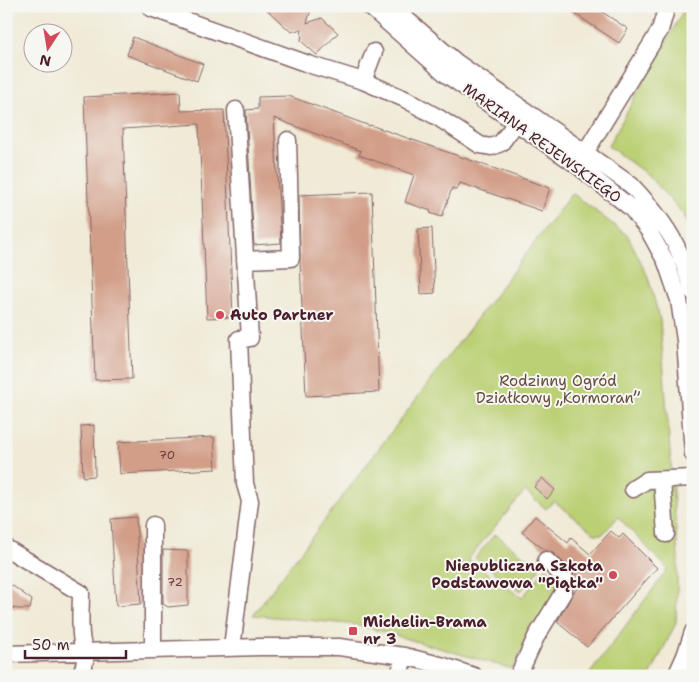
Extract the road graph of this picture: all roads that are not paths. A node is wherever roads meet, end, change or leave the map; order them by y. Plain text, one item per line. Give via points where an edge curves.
1 (369, 6) edge
2 (391, 6) edge
3 (666, 6) edge
4 (150, 8) dead end
5 (374, 52) dead end
6 (363, 80) junction
7 (236, 110) dead end
8 (515, 124) junction
9 (288, 140) dead end
10 (581, 159) junction
11 (245, 260) junction
12 (693, 292) edge
13 (693, 454) edge
14 (693, 478) edge
15 (662, 480) junction
16 (633, 489) dead end
17 (153, 525) dead end
18 (666, 534) dead end
19 (6, 548) edge
20 (546, 560) dead end
21 (693, 632) edge
22 (232, 648) junction
23 (153, 650) junction
24 (86, 652) junction
25 (6, 654) edge
26 (404, 656) junction
27 (80, 676) edge
28 (399, 676) edge
29 (474, 676) edge
30 (518, 676) edge
31 (676, 676) edge

1 - 8 street, MARIANA REJEWSKIEGO via 447,75
2 - 10 street, MARIANA REJEWSKIEGO via 456,62
3 - 10 street via 660,30
4 - 6 street
5 - 6 street
6 - 8 street via 405,99 480,145 491,147 501,142
7 - 11 street
8 - 10 street, MARIANA REJEWSKIEGO
9 - 11 street via 291,258
10 - 12 street, MARIANA REJEWSKIEGO via 631,185 647,202 680,254
10 - 13 street, MARIANA REJEWSKIEGO via 650,231 666,262 679,300 685,340
11 - 22 street via 250,338 239,339 245,484 255,499 232,581
14 - 15 street
15 - 16 street via 647,480
15 - 18 street
17 - 23 street
19 - 24 street via 81,593 82,642
20 - 30 street via 564,578 564,591 536,637
21 - 31 street
22 - 23 street
22 - 26 street via 339,647
23 - 24 street
24 - 25 street
24 - 27 street
26 - 28 street
26 - 29 street

